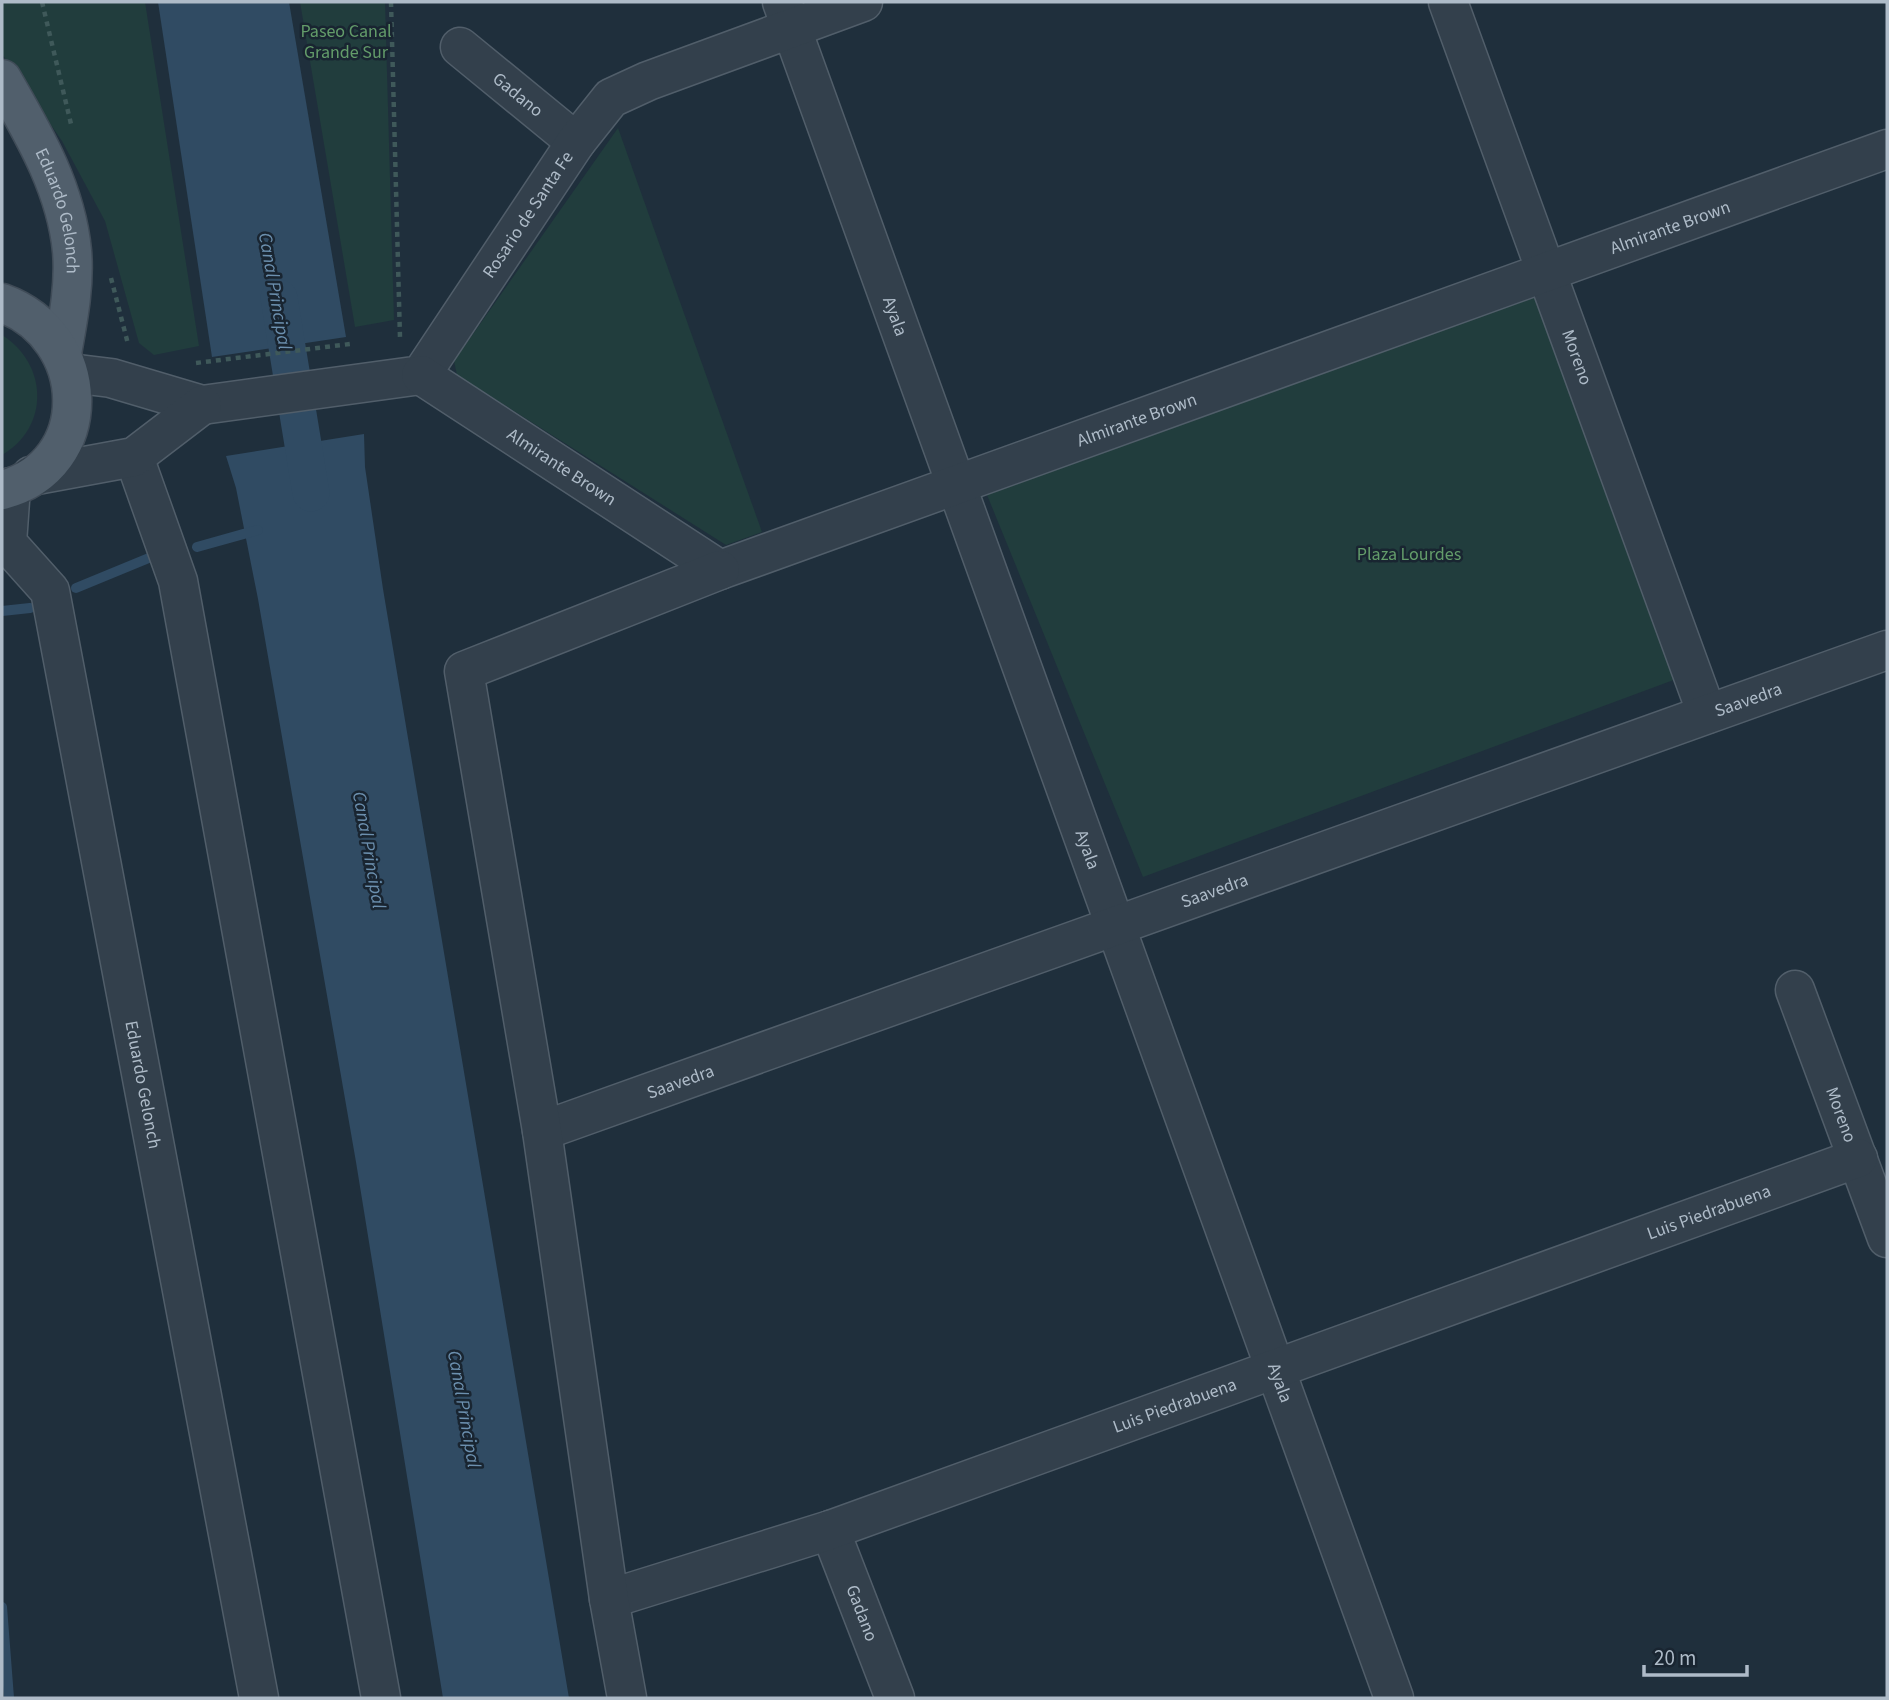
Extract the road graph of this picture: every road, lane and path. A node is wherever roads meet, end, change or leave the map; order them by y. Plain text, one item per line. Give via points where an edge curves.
1 (42, 2) edge
2 (391, 2) edge
3 (863, 2) edge
4 (1448, 2) edge
5 (786, 15) edge
6 (460, 47) dead end
7 (2, 79) edge
8 (74, 135) dead end
9 (576, 142) junction
10 (1887, 149) edge
11 (107, 265) dead end
12 (1545, 271) junction
13 (2, 303) edge
14 (400, 338) junction
15 (386, 340) dead end
16 (359, 343) dead end
17 (130, 350) dead end
18 (66, 363) junction
19 (194, 363) dead end
20 (411, 376) junction
21 (202, 405) junction
22 (134, 457) junction
23 (15, 484) edge
24 (957, 484) junction
25 (720, 570) junction
26 (1887, 650) edge
27 (1707, 714) junction
28 (1116, 925) junction
29 (1795, 990) dead end
30 (542, 1131) junction
31 (1858, 1158) junction
32 (1887, 1238) edge
33 (1275, 1368) junction
34 (830, 1530) junction
35 (609, 1599) junction
36 (259, 1698) edge
37 (381, 1698) edge
38 (627, 1698) edge
39 (895, 1698) edge
40 (1394, 1698) edge

1 - 8 path
2 - 14 path
3 - 5 street, Rosario de Santa Fe
4 - 12 street, Moreno
5 - 9 street, Rosario de Santa Fe via 611,97
5 - 24 street, Ayala
6 - 9 street, Gadano
7 - 18 main road, Eduardo Gelonch via 60,190 72,252
9 - 20 street, Rosario de Santa Fe
10 - 12 street, Almirante Brown
11 - 17 path
12 - 24 street, Almirante Brown
12 - 27 street, Moreno
13 - 18 main road via 36,320
14 - 15 path
14 - 20 path
16 - 19 path
18 - 21 street
18 - 23 main road, Eduardo Gelonch via 73,397 66,431 48,461
20 - 21 street
20 - 25 street, Almirante Brown
21 - 22 street
22 - 23 street
22 - 37 street via 178,581
23 - 36 street, Eduardo Gelonch via 7,543 50,591
24 - 25 street, Almirante Brown
24 - 28 street, Ayala
25 - 30 street via 464,671
26 - 27 street, Saavedra
27 - 28 street, Saavedra
28 - 30 street, Saavedra
28 - 33 street, Ayala
29 - 31 street, Moreno
30 - 35 street
31 - 32 street, Moreno
31 - 33 street, Luis Piedrabuena
33 - 34 street, Luis Piedrabuena
33 - 40 street, Ayala
34 - 35 street, Luis Piedrabuena
34 - 39 street, Gadano
35 - 38 street

